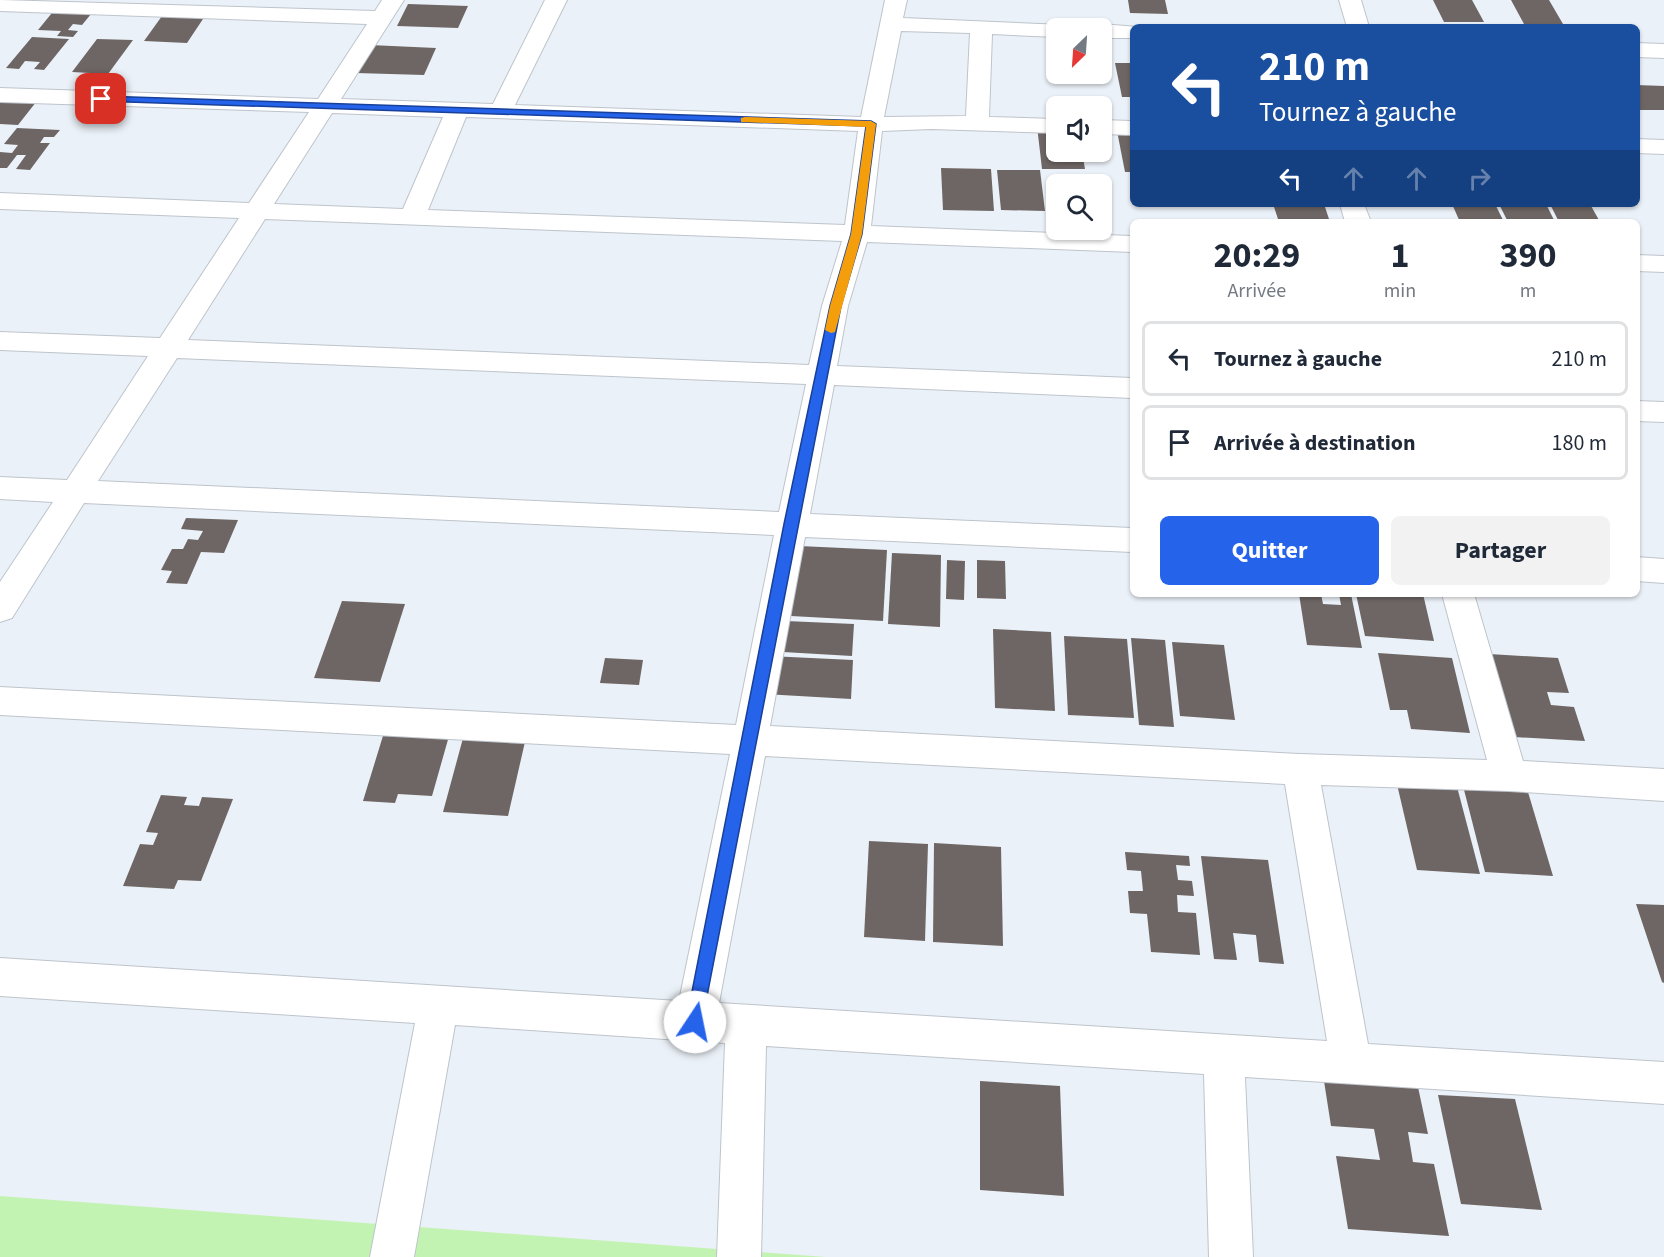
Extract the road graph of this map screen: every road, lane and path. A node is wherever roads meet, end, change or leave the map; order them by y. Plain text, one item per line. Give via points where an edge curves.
1 (556, 0) edge
2 (1350, 0) edge
3 (0, 5) edge
4 (166, 5) edge
5 (388, 9) edge
6 (893, 12) edge
7 (1357, 24) edge
8 (981, 27) junction
9 (1046, 30) edge
10 (1112, 31) edge
11 (1130, 32) edge
12 (1640, 50) edge
13 (1664, 51) edge
14 (4, 101) edge
15 (325, 107) junction
16 (457, 111) junction
17 (500, 113) junction
18 (977, 123) junction
19 (871, 124) junction
20 (1046, 126) edge
21 (1112, 127) edge
22 (1130, 128) edge
23 (1640, 146) edge
24 (1664, 147) edge
25 (0, 201) edge
26 (258, 211) junction
27 (412, 217) junction
28 (857, 234) junction
29 (1130, 244) edge
30 (1640, 263) edge
31 (1664, 264) edge
32 (0, 341) edge
33 (170, 347) junction
34 (822, 373) junction
35 (1130, 388) edge
36 (1640, 411) edge
37 (1664, 412) edge
38 (0, 488) edge
39 (75, 491) junction
40 (790, 524) junction
41 (1130, 540) edge
42 (1640, 569) edge
43 (1664, 571) edge
44 (1459, 597) edge
45 (0, 609) edge
46 (0, 701) edge
47 (750, 741) junction
48 (1300, 769) junction
49 (1509, 776) junction
50 (1664, 785) edge
51 (0, 977) edge
52 (438, 1005) junction
53 (695, 1022) junction
54 (746, 1024) junction
55 (1224, 1055) junction
56 (1351, 1063) junction
57 (1664, 1083) edge
58 (392, 1257) edge
59 (739, 1257) edge
60 (1231, 1257) edge

1 - 17 street
2 - 7 street
3 - 4 street
4 - 5 street
5 - 15 street
6 - 8 street
6 - 19 street
8 - 9 street
8 - 18 street
10 - 11 street
12 - 13 street
14 - 15 street
15 - 16 street
15 - 26 street
16 - 17 street
16 - 27 street
17 - 19 street
18 - 19 street
18 - 20 street
19 - 28 street
21 - 22 street
23 - 24 street
25 - 26 street
26 - 27 street
26 - 33 street
27 - 28 street
28 - 29 street
28 - 34 street via 835,306
30 - 31 street
32 - 33 street
33 - 34 street
33 - 39 street
34 - 35 street
34 - 40 street
36 - 37 street
38 - 39 street
39 - 40 street
39 - 45 street
40 - 41 street
40 - 47 street
42 - 43 street
44 - 49 street
46 - 47 street
47 - 48 street
47 - 53 street
48 - 49 street
48 - 56 street
49 - 50 street
51 - 52 street
52 - 53 street
52 - 58 street
53 - 54 street
54 - 55 street
54 - 59 street
55 - 56 street
55 - 60 street
56 - 57 street

